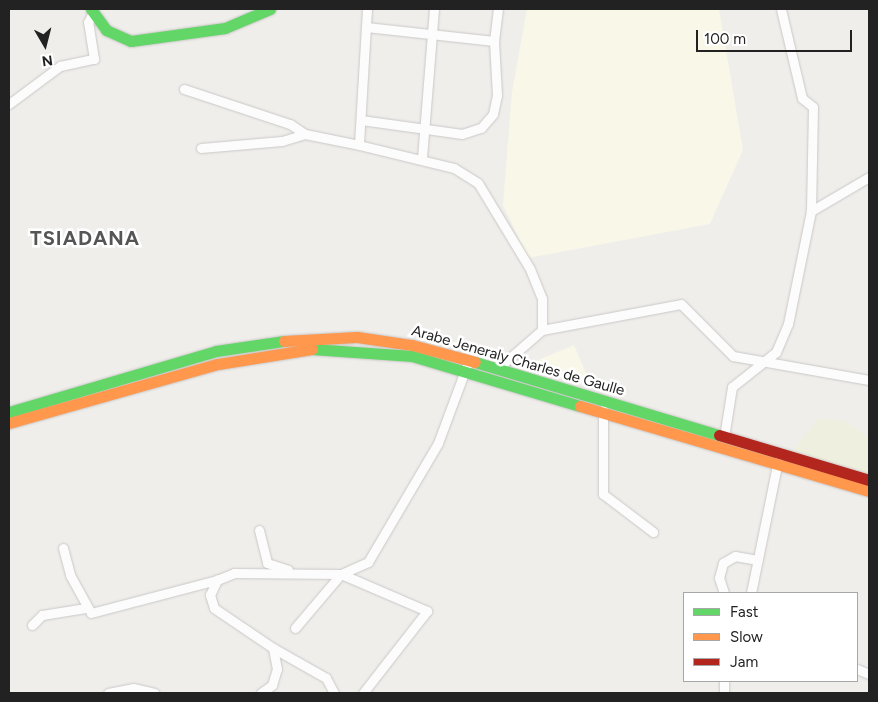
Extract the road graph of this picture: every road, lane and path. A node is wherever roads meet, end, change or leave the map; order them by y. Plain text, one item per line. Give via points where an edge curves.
1 (270, 9) edge
2 (367, 9) edge
3 (434, 9) edge
4 (498, 9) edge
5 (781, 9) edge
6 (92, 11) edge
7 (366, 27) junction
8 (430, 31) junction
9 (494, 41) junction
10 (184, 89) dead end
11 (9, 104) edge
12 (361, 120) junction
13 (427, 132) junction
14 (305, 134) junction
15 (359, 145) junction
16 (201, 148) dead end
17 (422, 158) junction
18 (869, 177) edge
19 (811, 211) junction
20 (542, 330) junction
21 (765, 359) junction
22 (468, 360) junction
23 (497, 369) junction
24 (466, 372) junction
25 (869, 380) edge
26 (603, 410) junction
27 (9, 412) edge
28 (9, 423) edge
29 (724, 437) junction
30 (778, 457) junction
31 (869, 480) edge
32 (869, 491) edge
33 (259, 530) dead end
34 (653, 532) dead end
35 (63, 548) dead end
36 (758, 560) junction
37 (295, 572) junction
38 (341, 574) junction
39 (217, 580) junction
40 (724, 592) edge
41 (751, 592) edge
42 (85, 608) junction
43 (32, 625) dead end
44 (295, 628) dead end
45 (273, 648) junction
46 (108, 693) edge
47 (154, 693) edge
48 (261, 693) edge
49 (334, 693) edge
50 (363, 693) edge

1 - 6 street via 225,28 156,41 131,41 106,30
2 - 7 street
3 - 8 street
4 - 9 street
5 - 19 street via 802,98 813,107
6 - 11 street via 88,22 94,59 60,66
7 - 8 street
7 - 12 street
8 - 9 street
8 - 13 street
9 - 13 street via 497,95 488,122 474,133
10 - 14 street via 290,124
12 - 13 street
12 - 15 street
13 - 17 street
14 - 15 street
14 - 16 street via 282,141
15 - 17 street
17 - 20 street via 467,173 478,183 530,269 542,298
18 - 19 street
19 - 21 street via 788,324 776,352
20 - 21 street via 681,304 726,352
20 - 23 street
21 - 25 street
21 - 29 street via 732,387
22 - 23 street, Arabe Jeneraly Charles de Gaulle
22 - 24 street
22 - 27 street, Arabe Jeneraly Charles de Gaulle via 412,345 308,337 216,351
23 - 29 street, Arabe Jeneraly Charles de Gaulle
24 - 26 street, Arabe Jeneraly Charles de Gaulle
24 - 28 street, Arabe Jeneraly Charles de Gaulle via 412,356 306,349 210,366
24 - 38 street via 438,443 368,562
26 - 30 street, Arabe Jeneraly Charles de Gaulle
26 - 34 street via 603,494
29 - 30 street, Arabe Jeneraly Charles de Gaulle
30 - 31 street, Arabe Jeneraly Charles de Gaulle
30 - 32 street, Arabe Jeneraly Charles de Gaulle
30 - 36 street
33 - 37 street via 267,562
35 - 42 street
36 - 40 street via 735,556 723,563 719,578
36 - 41 street
37 - 38 street
37 - 39 street via 234,573
38 - 44 street
38 - 50 street via 427,611
39 - 42 street via 97,614
39 - 45 street via 210,595 214,608
42 - 43 street via 42,615
45 - 48 street via 277,669 272,685
45 - 49 street via 326,678
46 - 47 street via 133,688

